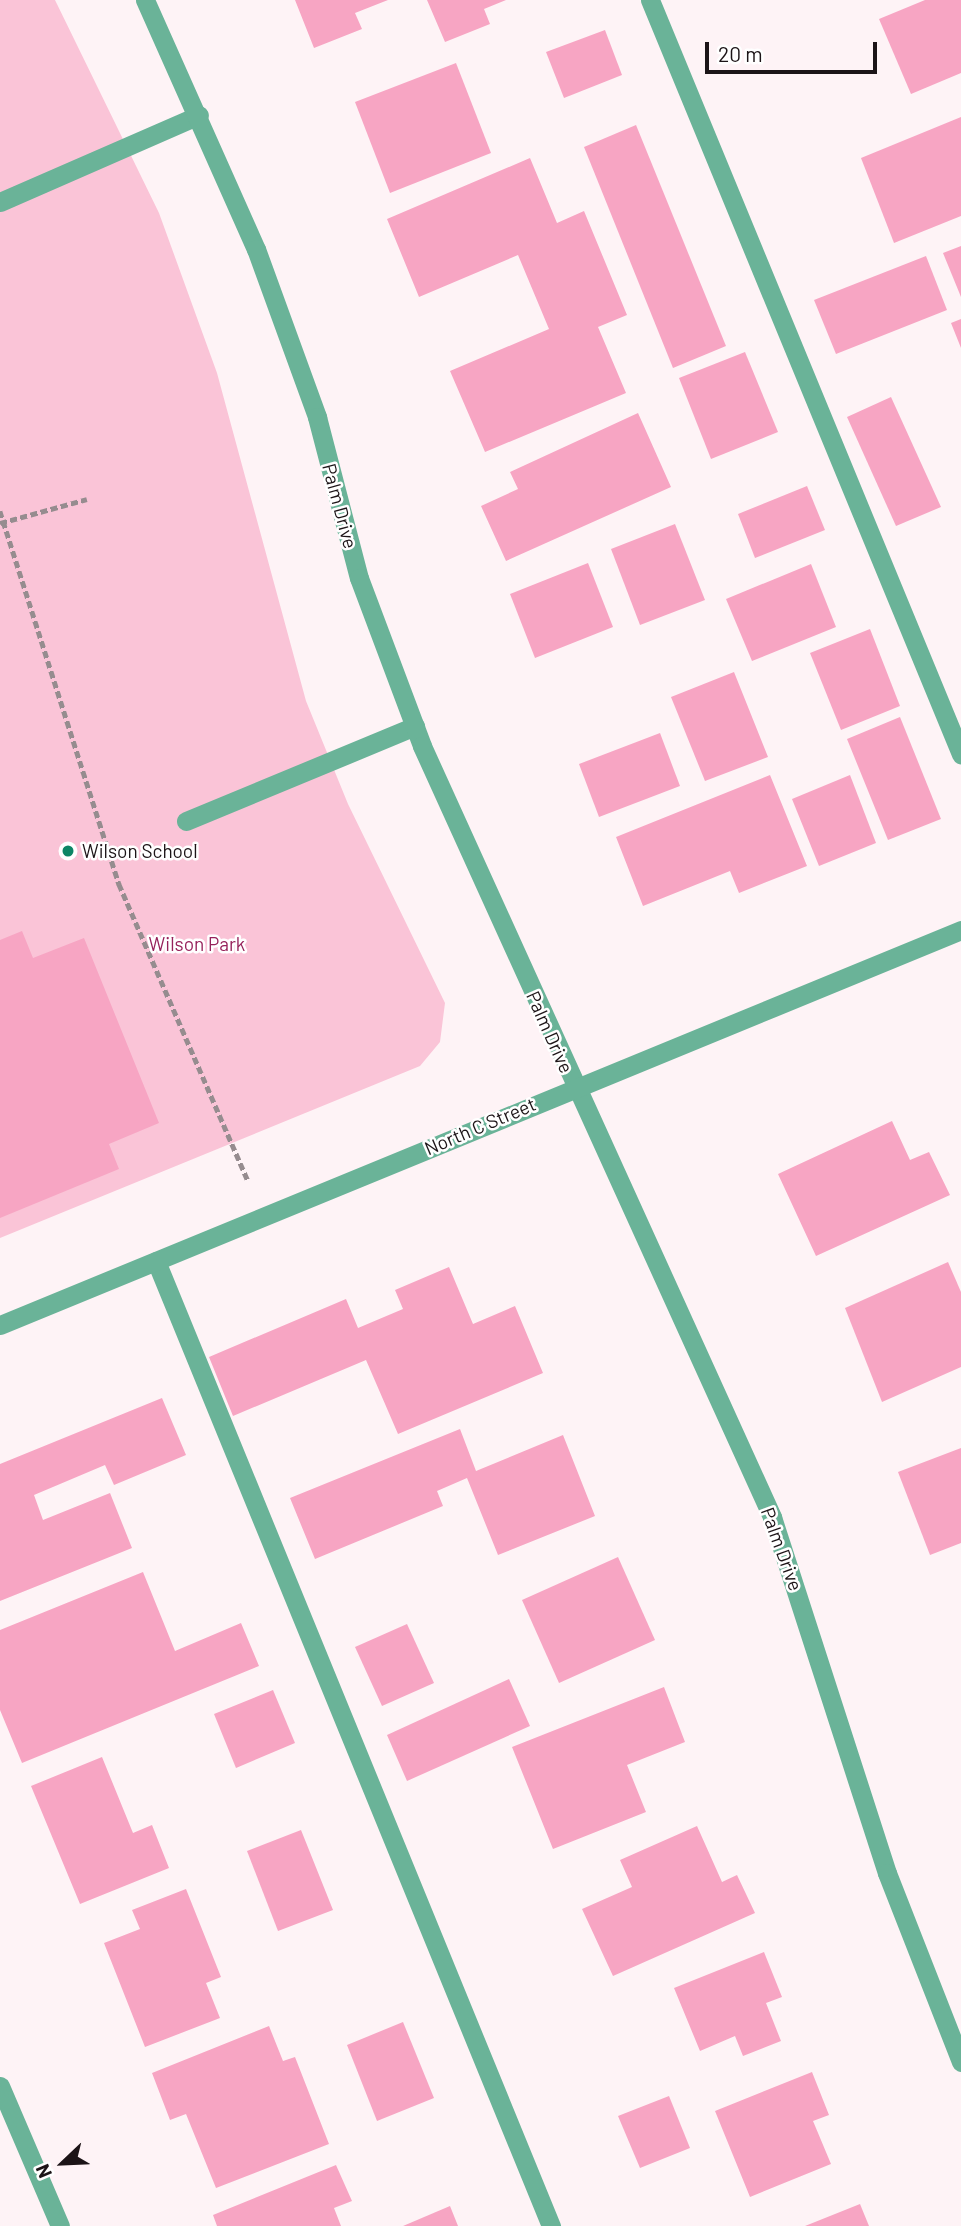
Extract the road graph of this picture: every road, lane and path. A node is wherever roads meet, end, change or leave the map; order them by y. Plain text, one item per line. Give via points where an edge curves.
1 (145, 0) edge
2 (650, 0) edge
3 (199, 115) junction
4 (0, 202) edge
5 (86, 499) dead end
6 (0, 511) edge
7 (2, 522) edge
8 (415, 726) junction
9 (961, 754) edge
10 (186, 821) dead end
11 (961, 930) edge
12 (574, 1086) junction
13 (264, 1217) junction
14 (156, 1261) junction
15 (0, 1325) edge
16 (961, 2062) edge
17 (0, 2086) edge
18 (60, 2226) edge
19 (551, 2226) edge

1 - 3 street, Palm Drive
2 - 9 street
3 - 4 street
3 - 8 street, Palm Drive via 256,249 312,404 359,578
5 - 7 path
6 - 7 path
7 - 13 path via 119,884
8 - 10 street
8 - 12 street, Palm Drive
11 - 12 street, North C Street
12 - 13 street, North C Street
12 - 16 street, Palm Drive via 772,1517 887,1874
13 - 14 street, North C Street
14 - 15 street, North C Street
14 - 19 street
17 - 18 street

